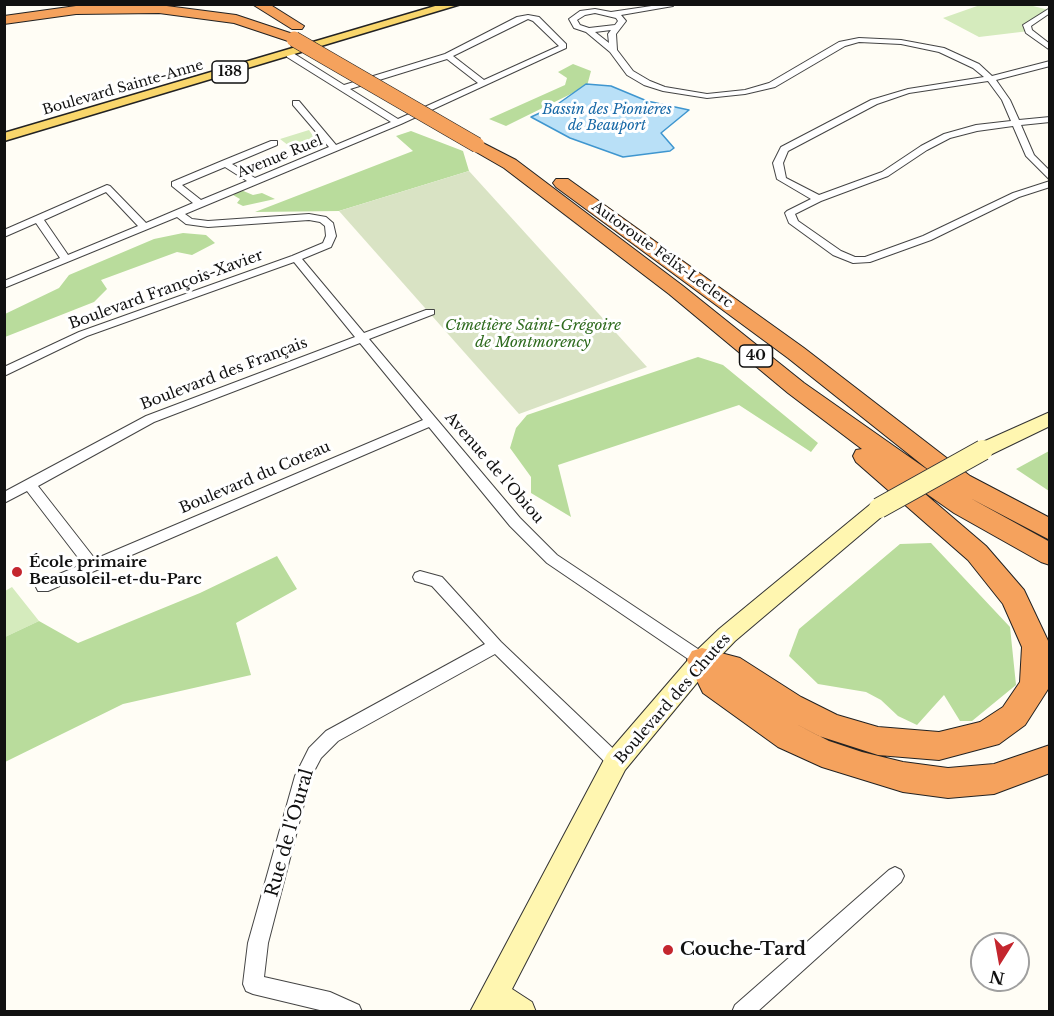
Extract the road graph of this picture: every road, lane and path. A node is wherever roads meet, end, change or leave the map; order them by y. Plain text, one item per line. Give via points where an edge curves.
1 (233, 4) edge
2 (456, 4) edge
3 (672, 5) edge
4 (265, 7) edge
5 (1050, 10) edge
6 (613, 14) junction
7 (4, 20) edge
8 (619, 25) junction
9 (589, 30) junction
10 (294, 39) junction
11 (1050, 48) edge
12 (613, 50) junction
13 (290, 55) junction
14 (447, 56) junction
15 (1050, 63) edge
16 (988, 78) junction
17 (484, 84) junction
18 (344, 88) junction
19 (296, 103) dead end
20 (1050, 119) edge
21 (398, 122) junction
22 (1015, 124) junction
23 (4, 137) edge
24 (484, 141) junction
25 (274, 143) dead end
26 (335, 149) junction
27 (225, 163) junction
28 (1050, 177) edge
29 (255, 182) junction
30 (1050, 184) edge
31 (818, 199) junction
32 (200, 204) junction
33 (178, 213) junction
34 (38, 219) junction
35 (144, 227) junction
36 (4, 234) edge
37 (301, 256) junction
38 (66, 259) junction
39 (4, 285) edge
40 (430, 312) dead end
41 (363, 339) junction
42 (4, 372) edge
43 (879, 417) junction
44 (1050, 418) edge
45 (432, 421) junction
46 (856, 433) junction
47 (30, 485) junction
48 (4, 498) edge
49 (1050, 516) edge
50 (1050, 530) edge
51 (1050, 555) edge
52 (92, 566) junction
53 (420, 577) dead end
54 (43, 587) dead end
55 (496, 646) junction
56 (702, 660) junction
57 (1050, 759) edge
58 (616, 762) junction
59 (895, 876) dead end
60 (489, 1003) edge
61 (352, 1011) edge
62 (522, 1011) edge
63 (742, 1011) edge

1 - 10 highway
2 - 13 main road, Boulevard Sainte-Anne / 138
3 - 6 street
3 - 8 street
4 - 24 highway, Autoroute Félix-Leclerc / 40
5 - 11 street via 1027,25
6 - 8 street via 620,18
6 - 9 street via 595,11 575,16 574,24
7 - 10 highway, 40 via 76,10 159,9 236,19
8 - 9 street
8 - 12 street via 612,34
9 - 12 street
10 - 24 highway, Autoroute Félix-Leclerc / 40, bridge
12 - 16 street via 630,73 647,83 707,96 772,85 842,44 860,40 923,45 959,57
13 - 18 street
13 - 23 main road, Boulevard Sainte-Anne / 138
14 - 17 street
14 - 17 street, Avenue Ruel via 528,17 536,19 562,46
14 - 18 street
15 - 16 street
16 - 22 street via 1006,100
16 - 31 street via 908,91 874,102 784,149 778,163 782,179
17 - 21 street, Avenue Ruel
18 - 21 street
19 - 26 street
20 - 22 street
21 - 26 street, Avenue Ruel
22 - 28 street via 1030,156
22 - 31 street via 947,136 885,174
24 - 43 highway, Autoroute Félix-Leclerc / 40 via 524,156
24 - 46 highway, Autoroute Félix-Leclerc / 40
25 - 27 street
26 - 29 street, Avenue Ruel
27 - 29 street
27 - 32 street via 175,184
29 - 32 street, Avenue Ruel
30 - 31 street via 866,260 853,260 837,253 794,223 790,213
32 - 33 street, Avenue Ruel
33 - 35 street, Avenue Ruel
33 - 37 street, Boulevard François-Xavier via 189,222 208,224 323,219 330,225 327,245
34 - 35 street via 106,188
34 - 36 street
34 - 38 street
35 - 38 street, Avenue Ruel
37 - 41 street, Avenue de l'Obiou
37 - 42 street, Boulevard François-Xavier via 92,331
38 - 39 street, Avenue Ruel
40 - 41 street, Boulevard des Français
41 - 45 street, Avenue de l'Obiou
41 - 47 street, Boulevard des Français via 150,419
43 - 49 highway via 990,486
43 - 50 highway, Autoroute Félix-Leclerc / 40 via 961,482
44 - 56 street, Boulevard des Chutes, bridge via 879,508 777,591
45 - 52 street, Boulevard du Coteau
45 - 56 street, Avenue de l'Obiou via 515,522 552,559
46 - 51 highway, Autoroute Félix-Leclerc / 40 via 963,506
46 - 56 highway via 855,447 977,553 1014,598 1036,646 1035,685 1014,716 988,734 939,746 878,741 830,726 789,706 730,667
47 - 48 street, Boulevard des Français
47 - 52 street
52 - 54 street, Boulevard du Coteau
53 - 55 street via 437,582
55 - 58 street
55 - 61 street, Rue de l'Oural via 332,736 315,753 303,776 258,943 253,984
56 - 57 highway via 714,684 789,737 862,766 948,783 994,779
56 - 58 street, Boulevard des Chutes
58 - 60 street, Boulevard des Chutes
59 - 63 street
60 - 62 street

